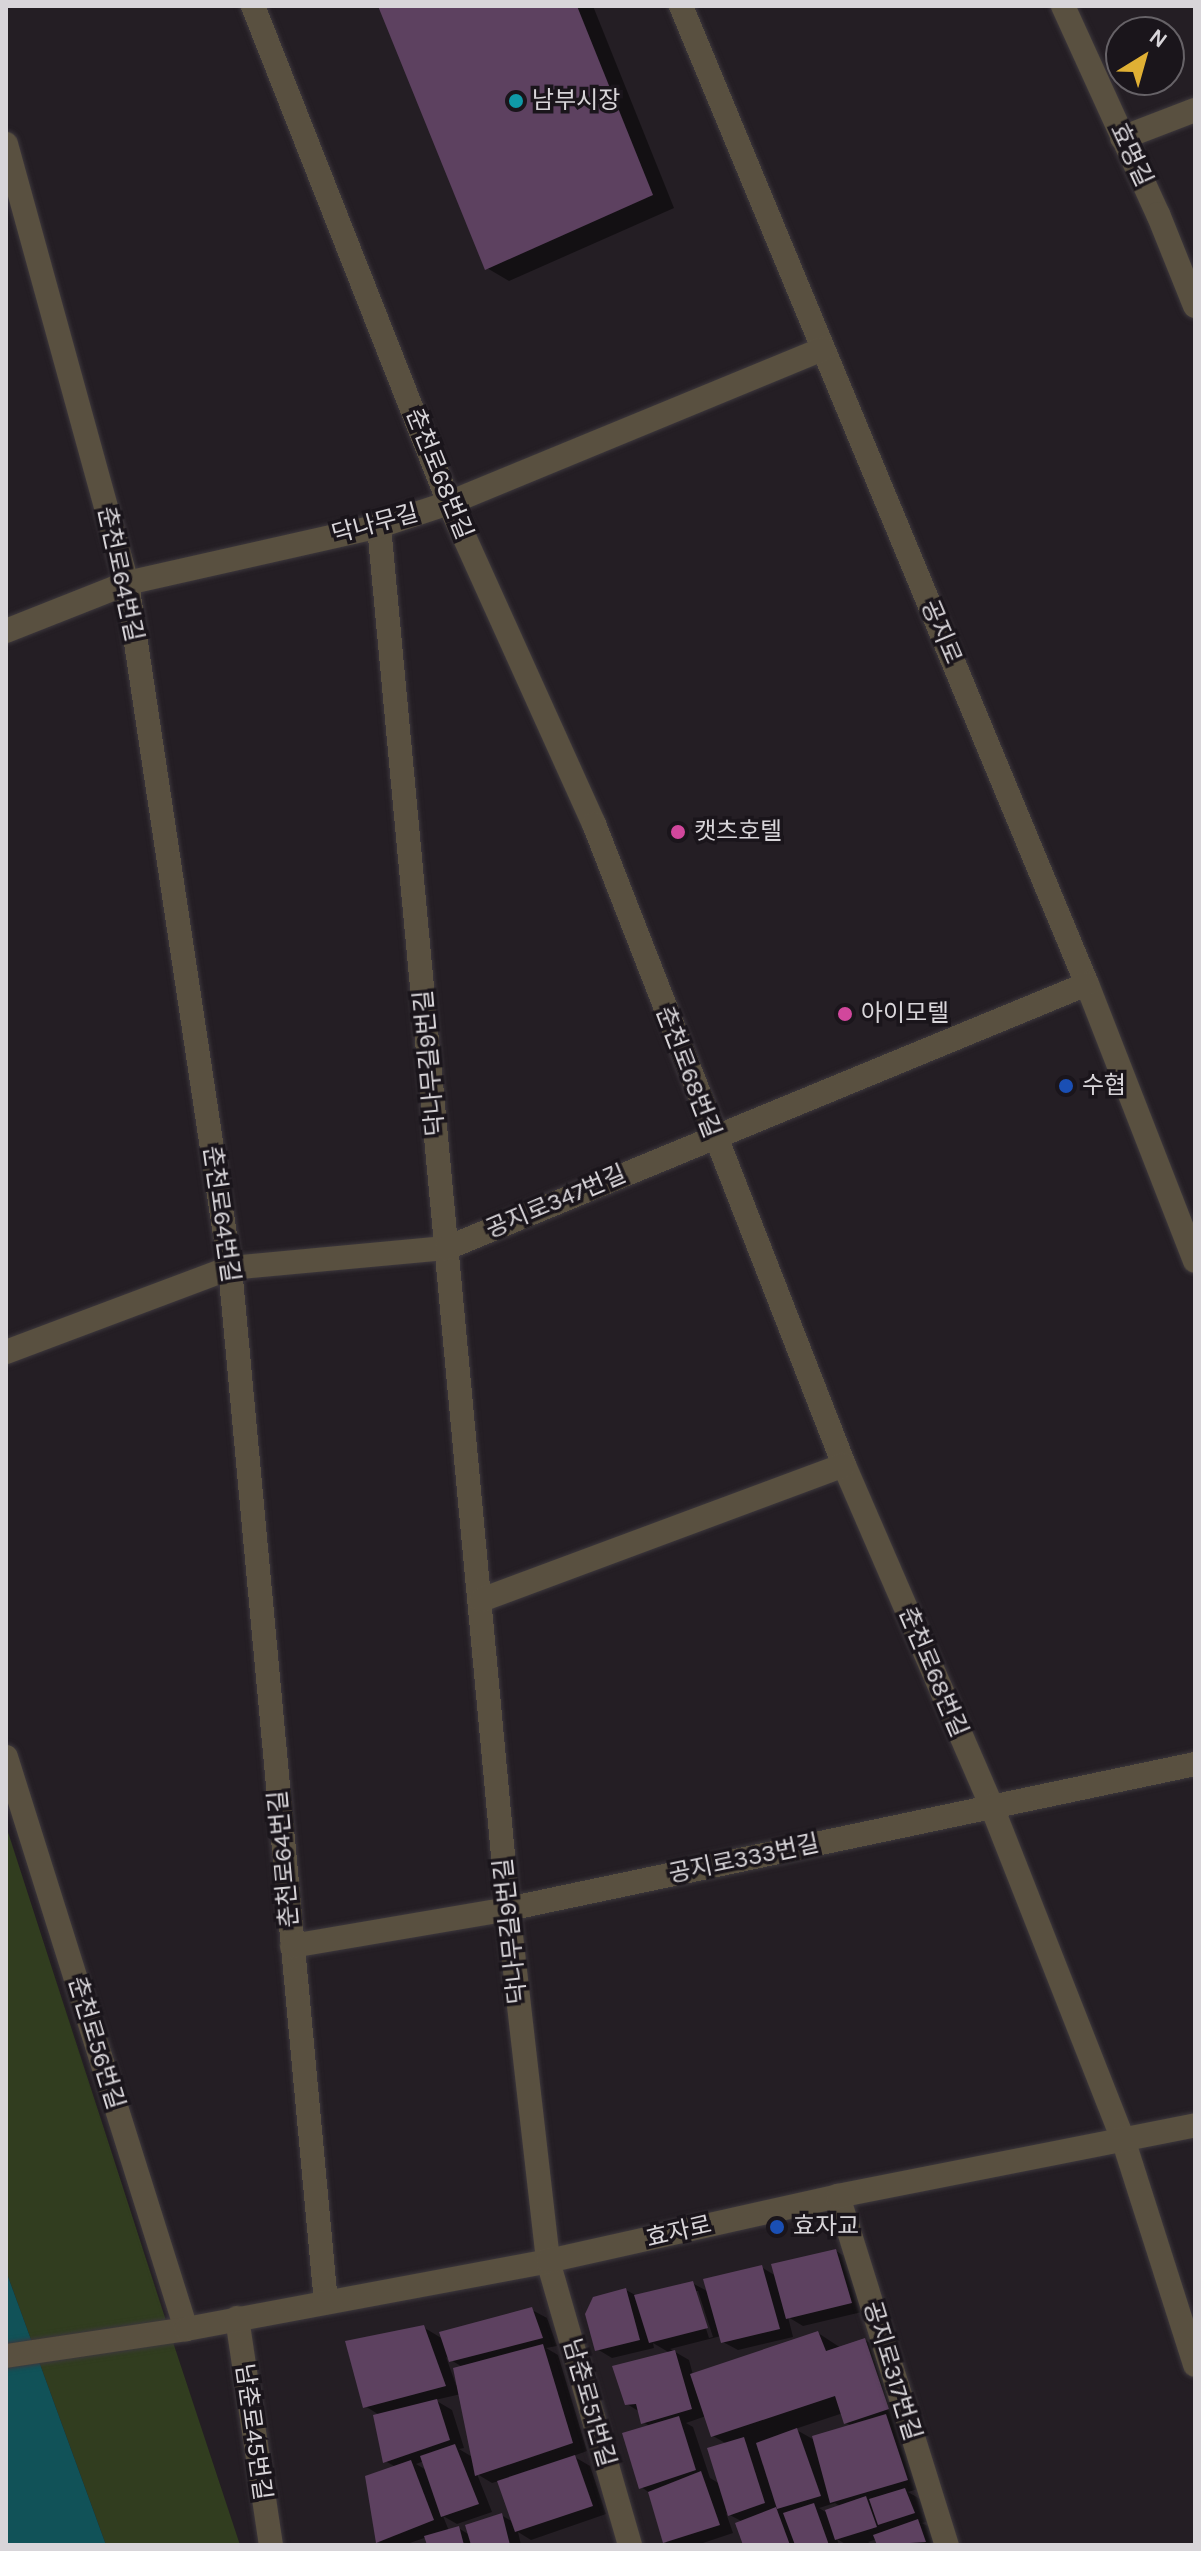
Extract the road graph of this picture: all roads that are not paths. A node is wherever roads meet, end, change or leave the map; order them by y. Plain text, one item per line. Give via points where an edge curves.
1 (253, 6) edge
2 (681, 6) edge
3 (1063, 6) edge
4 (1195, 110) edge
5 (1122, 138) junction
6 (6, 144) edge
7 (1195, 306) edge
8 (823, 349) junction
9 (449, 503) junction
10 (379, 526) junction
11 (127, 583) junction
12 (6, 631) edge
13 (1087, 984) junction
14 (712, 1136) junction
15 (447, 1248) junction
16 (1195, 1261) edge
17 (230, 1268) junction
18 (6, 1352) edge
19 (844, 1465) junction
20 (481, 1600) junction
21 (6, 1757) edge
22 (1195, 1764) edge
23 (992, 1807) junction
24 (508, 1909) junction
25 (292, 1946) junction
26 (1195, 2125) edge
27 (1123, 2139) junction
28 (838, 2196) junction
29 (548, 2261) junction
30 (326, 2302) junction
31 (237, 2318) junction
32 (186, 2329) junction
33 (6, 2356) edge
34 (1195, 2365) edge
35 (271, 2545) edge
36 (630, 2545) edge
37 (947, 2545) edge

1 - 9 street, 춘천로68번길
2 - 8 street, 공지로
3 - 5 street, 효명길
4 - 5 street
5 - 7 street, 효명길
6 - 11 street, 춘천로64번길
8 - 9 street, 닥나무길
8 - 13 street, 공지로
9 - 10 street, 닥나무길
9 - 14 street, 춘천로68번길 via 594,824
10 - 11 street, 닥나무길
10 - 15 street, 닥나무길9번길
11 - 12 street, 닥나무길
11 - 17 street, 춘천로64번길
13 - 14 street, 공지로347번길
13 - 16 street, 공지로
14 - 15 street, 공지로347번길
14 - 19 street, 춘천로68번길
15 - 17 street, 공지로347번길
15 - 20 street, 닥나무길9번길
17 - 18 street, 공지로347번길
17 - 25 street, 춘천로64번길
19 - 20 street
19 - 23 street, 춘천로68번길
20 - 24 street, 닥나무길9번길
21 - 32 street, 춘천로56번길
22 - 23 street, 공지로333번길
23 - 24 street, 공지로333번길
23 - 27 street, 춘천로68번길
24 - 25 street, 공지로333번길
24 - 29 street, 닥나무길9번길
25 - 30 street, 춘천로64번길
26 - 27 street, 효자로
27 - 28 street, 효자로
27 - 34 street
28 - 29 street, 효자로
28 - 37 street, 공지로317번길
29 - 30 street, 효자로
29 - 36 street, 남춘로51번길
30 - 31 street, 효자로
31 - 32 street, 효자로
31 - 35 street, 남춘로45번길
32 - 33 street, 효자로

